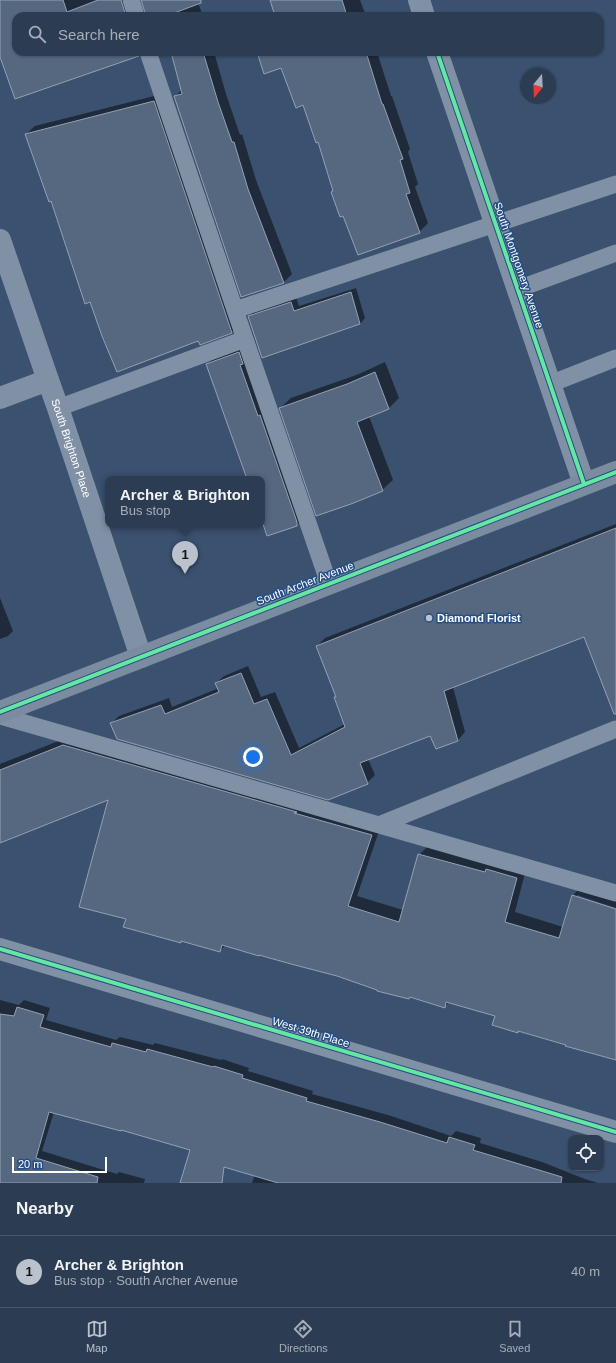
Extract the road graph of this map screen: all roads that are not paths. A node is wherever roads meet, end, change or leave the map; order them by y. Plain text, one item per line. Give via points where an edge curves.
1 (131, 0) edge
2 (419, 0) edge
3 (135, 12) edge
4 (423, 12) edge
5 (149, 56) edge
6 (438, 56) edge
7 (616, 184) edge
8 (495, 224) junction
9 (0, 240) edge
10 (616, 254) edge
11 (518, 289) junction
12 (235, 310) junction
13 (245, 339) junction
14 (616, 358) edge
15 (48, 380) junction
16 (550, 384) junction
17 (0, 398) edge
18 (58, 408) junction
19 (616, 472) edge
20 (584, 484) junction
21 (329, 584) junction
22 (141, 657) junction
23 (0, 712) edge
24 (0, 716) edge
25 (616, 729) edge
26 (379, 825) junction
27 (616, 893) edge
28 (0, 949) edge
29 (616, 1132) edge

1 - 3 lane
2 - 4 street
5 - 12 lane
6 - 8 street, South Montgomery Avenue
7 - 8 lane
8 - 11 street, South Montgomery Avenue
8 - 12 lane
9 - 15 street, South Brighton Place
10 - 11 lane
11 - 16 street, South Montgomery Avenue
12 - 13 lane
13 - 18 lane
13 - 21 lane
14 - 16 lane
15 - 17 street
15 - 18 street, South Brighton Place
16 - 20 street, South Montgomery Avenue
18 - 22 street, South Brighton Place
19 - 20 main road, South Archer Avenue
20 - 21 main road, South Archer Avenue
21 - 22 main road, South Archer Avenue
22 - 23 main road, South Archer Avenue
24 - 26 lane
25 - 26 lane
26 - 27 lane
28 - 29 street, West 39th Place

